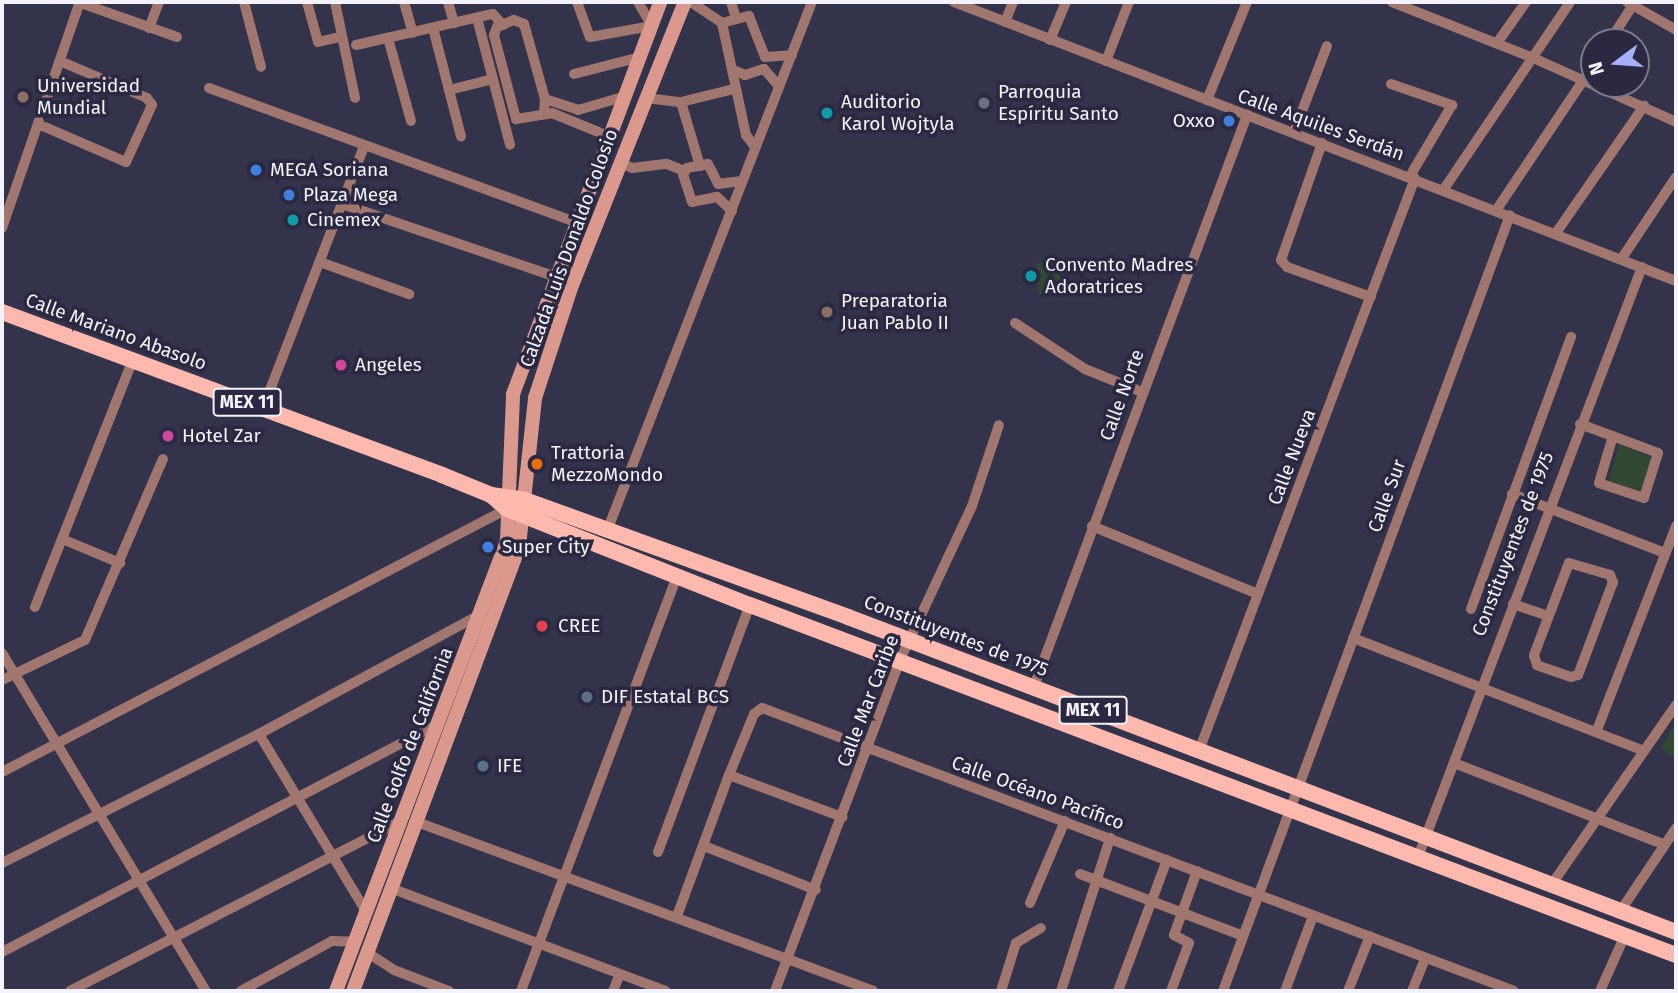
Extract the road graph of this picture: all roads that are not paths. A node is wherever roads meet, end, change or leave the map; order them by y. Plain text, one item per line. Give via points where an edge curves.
1 (79, 2) edge
2 (159, 2) edge
3 (244, 2) edge
4 (307, 2) edge
5 (335, 2) edge
6 (404, 2) edge
7 (447, 2) edge
8 (577, 2) edge
9 (638, 2) edge
10 (660, 2) edge
11 (685, 2) edge
12 (691, 2) edge
13 (731, 2) edge
14 (813, 2) edge
15 (954, 2) edge
16 (1013, 2) edge
17 (1066, 2) edge
18 (1129, 2) edge
19 (1247, 2) edge
20 (1392, 2) edge
21 (1526, 2) edge
22 (1570, 2) edge
23 (1630, 4) edge
24 (477, 18) junction
25 (736, 18) junction
26 (1005, 22) junction
27 (454, 23) junction
28 (722, 23) junction
29 (652, 26) junction
30 (499, 27) junction
31 (149, 28) junction
32 (433, 28) junction
33 (1617, 28) edge
34 (1676, 30) edge
35 (412, 33) junction
36 (177, 37) dead end
37 (340, 37) junction
38 (388, 38) junction
39 (1051, 40) junction
40 (1497, 43) junction
41 (356, 45) dead end
42 (1327, 46) dead end
43 (792, 55) junction
44 (640, 57) junction
45 (765, 57) junction
46 (1531, 57) junction
47 (60, 61) junction
48 (1106, 61) junction
49 (261, 67) dead end
50 (764, 69) junction
51 (736, 71) junction
52 (574, 74) dead end
53 (493, 79) junction
54 (1580, 79) edge
55 (1391, 84) dead end
56 (1580, 84) edge
57 (779, 86) junction
58 (209, 88) dead end
59 (734, 89) junction
60 (449, 90) junction
61 (626, 96) junction
62 (355, 98) dead end
63 (646, 98) junction
64 (1625, 98) edge
65 (545, 99) junction
66 (1208, 100) junction
67 (681, 102) junction
68 (1644, 106) junction
69 (544, 112) junction
70 (1247, 115) junction
71 (411, 121) dead end
72 (1676, 122) edge
73 (38, 124) junction
74 (1294, 132) junction
75 (461, 136) dead end
76 (608, 136) junction
77 (1322, 143) junction
78 (510, 145) dead end
79 (364, 146) junction
80 (755, 147) junction
81 (621, 163) junction
82 (700, 166) junction
83 (684, 171) junction
84 (1413, 177) junction
85 (1676, 177) edge
86 (742, 181) junction
87 (718, 184) junction
88 (1444, 189) junction
89 (717, 197) junction
90 (342, 204) junction
91 (1497, 209) junction
92 (732, 211) junction
93 (1510, 215) junction
94 (576, 222) junction
95 (2, 228) edge
96 (1556, 233) junction
97 (1622, 258) junction
98 (320, 262) junction
99 (1642, 267) junction
100 (557, 277) junction
101 (1676, 281) edge
102 (571, 288) junction
103 (409, 294) dead end
104 (1371, 297) junction
105 (2, 312) edge
106 (1015, 323) dead end
107 (1571, 337) dead end
108 (134, 360) junction
109 (1142, 391) junction
110 (263, 408) junction
111 (1580, 424) junction
112 (999, 425) dead end
113 (1613, 436) junction
114 (163, 459) dead end
115 (1513, 494) junction
116 (502, 500) junction
117 (525, 508) junction
118 (1549, 511) junction
119 (1092, 526) junction
120 (1676, 527) edge
121 (607, 531) junction
122 (62, 539) junction
123 (1665, 553) junction
124 (120, 563) junction
125 (677, 575) junction
126 (1258, 594) junction
127 (1513, 604) junction
128 (750, 605) junction
129 (35, 607) dead end
130 (1471, 610) dead end
131 (1548, 616) junction
132 (487, 617) junction
133 (1353, 638) junction
134 (909, 642) junction
135 (2, 653) edge
136 (900, 662) junction
137 (14, 674) junction
138 (2, 680) edge
139 (1482, 687) junction
140 (1033, 689) junction
141 (1676, 705) edge
142 (440, 724) junction
143 (455, 724) junction
144 (1597, 730) junction
145 (259, 734) junction
146 (59, 743) junction
147 (870, 748) junction
148 (1200, 748) junction
149 (1644, 751) junction
150 (1454, 763) junction
151 (2, 772) edge
152 (729, 775) junction
153 (1296, 788) junction
154 (300, 800) junction
155 (1289, 808) junction
156 (102, 813) junction
157 (1598, 816) junction
158 (842, 817) junction
159 (402, 821) junction
160 (1065, 821) junction
161 (417, 822) junction
162 (1676, 828) edge
163 (1425, 837) junction
164 (1110, 838) junction
165 (1665, 845) junction
166 (704, 846) junction
167 (658, 852) dead end
168 (1418, 857) junction
169 (334, 858) junction
170 (1167, 860) junction
171 (2, 863) edge
172 (1197, 871) junction
173 (565, 873) junction
174 (1080, 874) dead end
175 (142, 879) junction
176 (1096, 879) junction
177 (1552, 884) junction
178 (393, 889) junction
179 (816, 890) junction
180 (1259, 894) junction
181 (1152, 900) junction
182 (1030, 903) dead end
183 (1621, 910) junction
184 (1183, 912) junction
185 (367, 914) junction
186 (677, 916) junction
187 (1313, 916) junction
188 (1041, 928) dead end
189 (1676, 932) edge
190 (1625, 935) junction
191 (1243, 936) junction
192 (1370, 936) junction
193 (174, 937) junction
194 (355, 942) junction
195 (540, 943) junction
196 (2, 952) edge
197 (368, 953) junction
198 (1676, 955) edge
199 (1425, 958) junction
200 (788, 960) junction
201 (620, 974) junction
202 (1485, 980) junction
203 (91, 987) edge
204 (70, 991) edge
205 (206, 991) edge
206 (241, 991) edge
207 (336, 991) edge
208 (353, 991) edge
209 (449, 991) edge
210 (521, 991) edge
211 (613, 991) edge
212 (666, 991) edge
213 (775, 991) edge
214 (873, 991) edge
215 (1001, 991) edge
216 (1061, 991) edge
217 (1118, 991) edge
218 (1171, 991) edge
219 (1223, 991) edge
220 (1285, 991) edge
221 (1349, 991) edge
222 (1412, 991) edge
223 (1480, 991) edge
224 (1514, 991) edge
225 (1600, 991) edge

1 - 31 street
1 - 47 street
2 - 31 street
3 - 49 street
4 - 37 street via 318,42
5 - 37 street
6 - 35 street
7 - 27 street
8 - 29 street via 585,34 590,37
9 - 29 street
10 - 29 street, Calzada Luis Donaldo Colosio
11 - 63 street, Calzada Luis Donaldo Colosio
12 - 28 street
13 - 25 street
14 - 43 street
15 - 26 street, Calle Aquiles Serdán
16 - 26 street
17 - 39 street
18 - 48 street
19 - 66 street
20 - 40 street
21 - 40 street
22 - 46 street
23 - 33 street
23 - 34 street
24 - 27 street
24 - 30 street via 493,14
24 - 53 street
25 - 28 street
25 - 45 street via 749,16
26 - 39 street, Calle Aquiles Serdán
27 - 32 street
28 - 51 street
29 - 44 street, Calzada Luis Donaldo Colosio
30 - 65 street via 521,20
30 - 69 street via 516,119
31 - 36 street
32 - 35 street
32 - 60 street
35 - 38 street
37 - 62 street
38 - 41 street
38 - 71 street
39 - 48 street, Calle Aquiles Serdán
40 - 46 street
42 - 74 street
43 - 45 street
43 - 57 street
44 - 52 street
44 - 61 street, Calzada Luis Donaldo Colosio
45 - 50 street
46 - 54 street
46 - 88 street
47 - 73 street
47 - 73 street via 148,98 152,105 126,162
48 - 66 street, Calle Aquiles Serdán
50 - 51 street via 745,75
50 - 57 street
51 - 59 street
53 - 60 street
53 - 78 street
55 - 84 street, Calle Nueva via 1452,105
56 - 91 street
57 - 80 street
58 - 79 street
59 - 67 street
59 - 80 street via 746,135
60 - 75 street
61 - 63 street
61 - 65 street via 578,110
61 - 76 street, Calzada Luis Donaldo Colosio
63 - 67 street
63 - 81 street, Calzada Luis Donaldo Colosio
64 - 68 street
65 - 69 street
66 - 70 street, Calle Aquiles Serdán
67 - 82 street
68 - 72 street
68 - 96 street
69 - 76 street
70 - 74 street, Calle Aquiles Serdán
70 - 109 street, Calle Norte
73 - 95 street
74 - 77 street, Calle Aquiles Serdán
76 - 94 street, Calzada Luis Donaldo Colosio
77 - 84 street, Calle Aquiles Serdán
77 - 104 street via 1281,260 1287,267
79 - 90 street
79 - 94 street
80 - 86 street
81 - 83 street via 632,168 667,164
81 - 102 street, Calzada Luis Donaldo Colosio
82 - 83 street
82 - 87 street via 711,165
83 - 89 street via 692,201
84 - 88 street, Calle Aquiles Serdán
84 - 104 street, Calle Nueva
85 - 97 street
86 - 87 street
86 - 92 street
87 - 89 street
88 - 91 street, Calle Aquiles Serdán
89 - 92 street
90 - 98 street
90 - 100 street
91 - 93 street, Calle Aquiles Serdán
92 - 121 street
93 - 96 street, Calle Aquiles Serdán
93 - 133 street, Calle Sur
94 - 100 street, Calzada Luis Donaldo Colosio
96 - 97 street, Calle Aquiles Serdán
97 - 99 street, Calle Aquiles Serdán
98 - 103 street
98 - 110 street
99 - 101 street, Calle Aquiles Serdán
99 - 111 street, Constituyentes de 1975
100 - 102 street
100 - 116 street, Calzada Luis Donaldo Colosio via 513,394
102 - 117 street, Calzada Luis Donaldo Colosio via 536,398
104 - 126 street, Calle Nueva
105 - 108 main road, Calle Mariano Abasolo / MEX 11
106 - 109 street via 1085,369
107 - 115 street
108 - 110 main road, Calle Mariano Abasolo / MEX 11
108 - 122 street
109 - 119 street, Calle Norte
110 - 116 main road, Calle Mariano Abasolo / MEX 11
111 - 113 street
111 - 118 street, Constituyentes de 1975
112 - 134 street, Calle Mar Caribe via 972,506
113 - 113 street via 1599,483 1644,498 1658,453
114 - 124 street
115 - 118 street
115 - 130 street
116 - 117 main road, Constituyentes de 1975 / MEX 11
116 - 132 street, Calle Golfo de California via 507,540
116 - 146 street
117 - 121 main road, Constituyentes de 1975 / MEX 11
117 - 125 main road, Constituyentes de 1975 / MEX 11
117 - 132 street, Calle Golfo de California
118 - 123 street
118 - 127 street, Constituyentes de 1975
119 - 126 street
119 - 140 street, Calle Norte
120 - 123 street
121 - 134 main road, Constituyentes de 1975 / MEX 11
122 - 124 street
122 - 129 street
123 - 144 street
124 - 137 street via 85,640
125 - 128 main road, Constituyentes de 1975 / MEX 11
125 - 173 street
126 - 148 street, Calle Nueva
127 - 131 street
127 - 139 street, Constituyentes de 1975
128 - 136 main road, Constituyentes de 1975 / MEX 11
128 - 167 street
131 - 131 street via 1534,661 1574,677 1612,578 1569,563
132 - 142 street, Calle Golfo de California
132 - 143 street, Calle Golfo de California
132 - 145 street
133 - 139 street
133 - 153 street, Calle Sur
134 - 136 street, Calle Mar Caribe
134 - 140 main road, Constituyentes de 1975 / MEX 11
135 - 137 street
136 - 147 street, Calle Mar Caribe
136 - 155 main road, Constituyentes de 1975 / MEX 11
137 - 138 street
137 - 146 street
139 - 144 street
139 - 150 street, Constituyentes de 1975
140 - 148 main road, Constituyentes de 1975 / MEX 11
141 - 149 street
142 - 143 street
142 - 154 street
142 - 159 street, Calle Golfo de California
143 - 161 street, Calle Golfo de California
144 - 149 street
145 - 154 street
145 - 156 street
146 - 151 street
146 - 156 street
147 - 152 street, Calle Océano Pacífico via 762,708 754,714
147 - 158 street, Calle Mar Caribe
147 - 160 street, Calle Océano Pacífico
148 - 153 main road, Constituyentes de 1975 / MEX 11
149 - 157 street
150 - 157 street
150 - 163 street, Constituyentes de 1975
152 - 158 street
152 - 166 street, Calle Océano Pacífico
153 - 155 street, Calle Sur
153 - 163 main road, Constituyentes de 1975 / MEX 11
154 - 169 street
154 - 175 street
155 - 168 main road, Constituyentes de 1975 / MEX 11
155 - 180 street, Calle Sur
156 - 171 street
156 - 175 street
157 - 165 street
157 - 177 street
158 - 179 street, Calle Mar Caribe
159 - 161 street
159 - 169 street
159 - 185 street, Calle Golfo de California
160 - 164 street, Calle Océano Pacífico
160 - 182 street
161 - 173 street
161 - 178 street, Calle Golfo de California
162 - 165 street
163 - 168 street, Constituyentes de 1975
163 - 177 main road, Constituyentes de 1975 / MEX 11
164 - 170 street, Calle Océano Pacífico
164 - 176 street
165 - 183 street
166 - 179 street
166 - 186 street, Calle Océano Pacífico
168 - 190 main road, Constituyentes de 1975 / MEX 11
169 - 185 street
169 - 193 street
170 - 172 street, Calle Océano Pacífico
170 - 181 street
172 - 180 street, Calle Océano Pacífico
172 - 184 street
173 - 186 street
173 - 195 street
174 - 176 street
175 - 193 street
175 - 196 street
176 - 181 street
176 - 216 street
177 - 183 main road, Constituyentes de 1975 / MEX 11
178 - 195 street
178 - 197 street, Calle Golfo de California
179 - 200 street, Calle Mar Caribe
180 - 187 street, Calle Océano Pacífico
180 - 191 street, Calle Sur
181 - 184 street
181 - 217 street
183 - 189 main road, Constituyentes de 1975 / MEX 11
184 - 191 street
184 - 218 street via 1174,935 1189,943
185 - 194 street, Calle Golfo de California
186 - 200 street
187 - 192 street, Calle Océano Pacífico
187 - 220 street
188 - 215 street via 1016,943
190 - 198 main road, Constituyentes de 1975 / MEX 11
190 - 225 street
191 - 219 street, Calle Sur
192 - 199 street, Calle Océano Pacífico
192 - 221 street
193 - 203 street
193 - 205 street
194 - 197 street
194 - 206 street via 332,941
194 - 207 street, Calle Golfo de California
195 - 201 street
195 - 210 street
197 - 208 street, Calle Golfo de California
197 - 209 street via 394,970
199 - 202 street, Calle Océano Pacífico
199 - 222 street
200 - 213 street, Calle Mar Caribe
200 - 214 street
201 - 211 street
201 - 212 street
202 - 223 street
202 - 224 street, Calle Océano Pacífico
203 - 204 street

